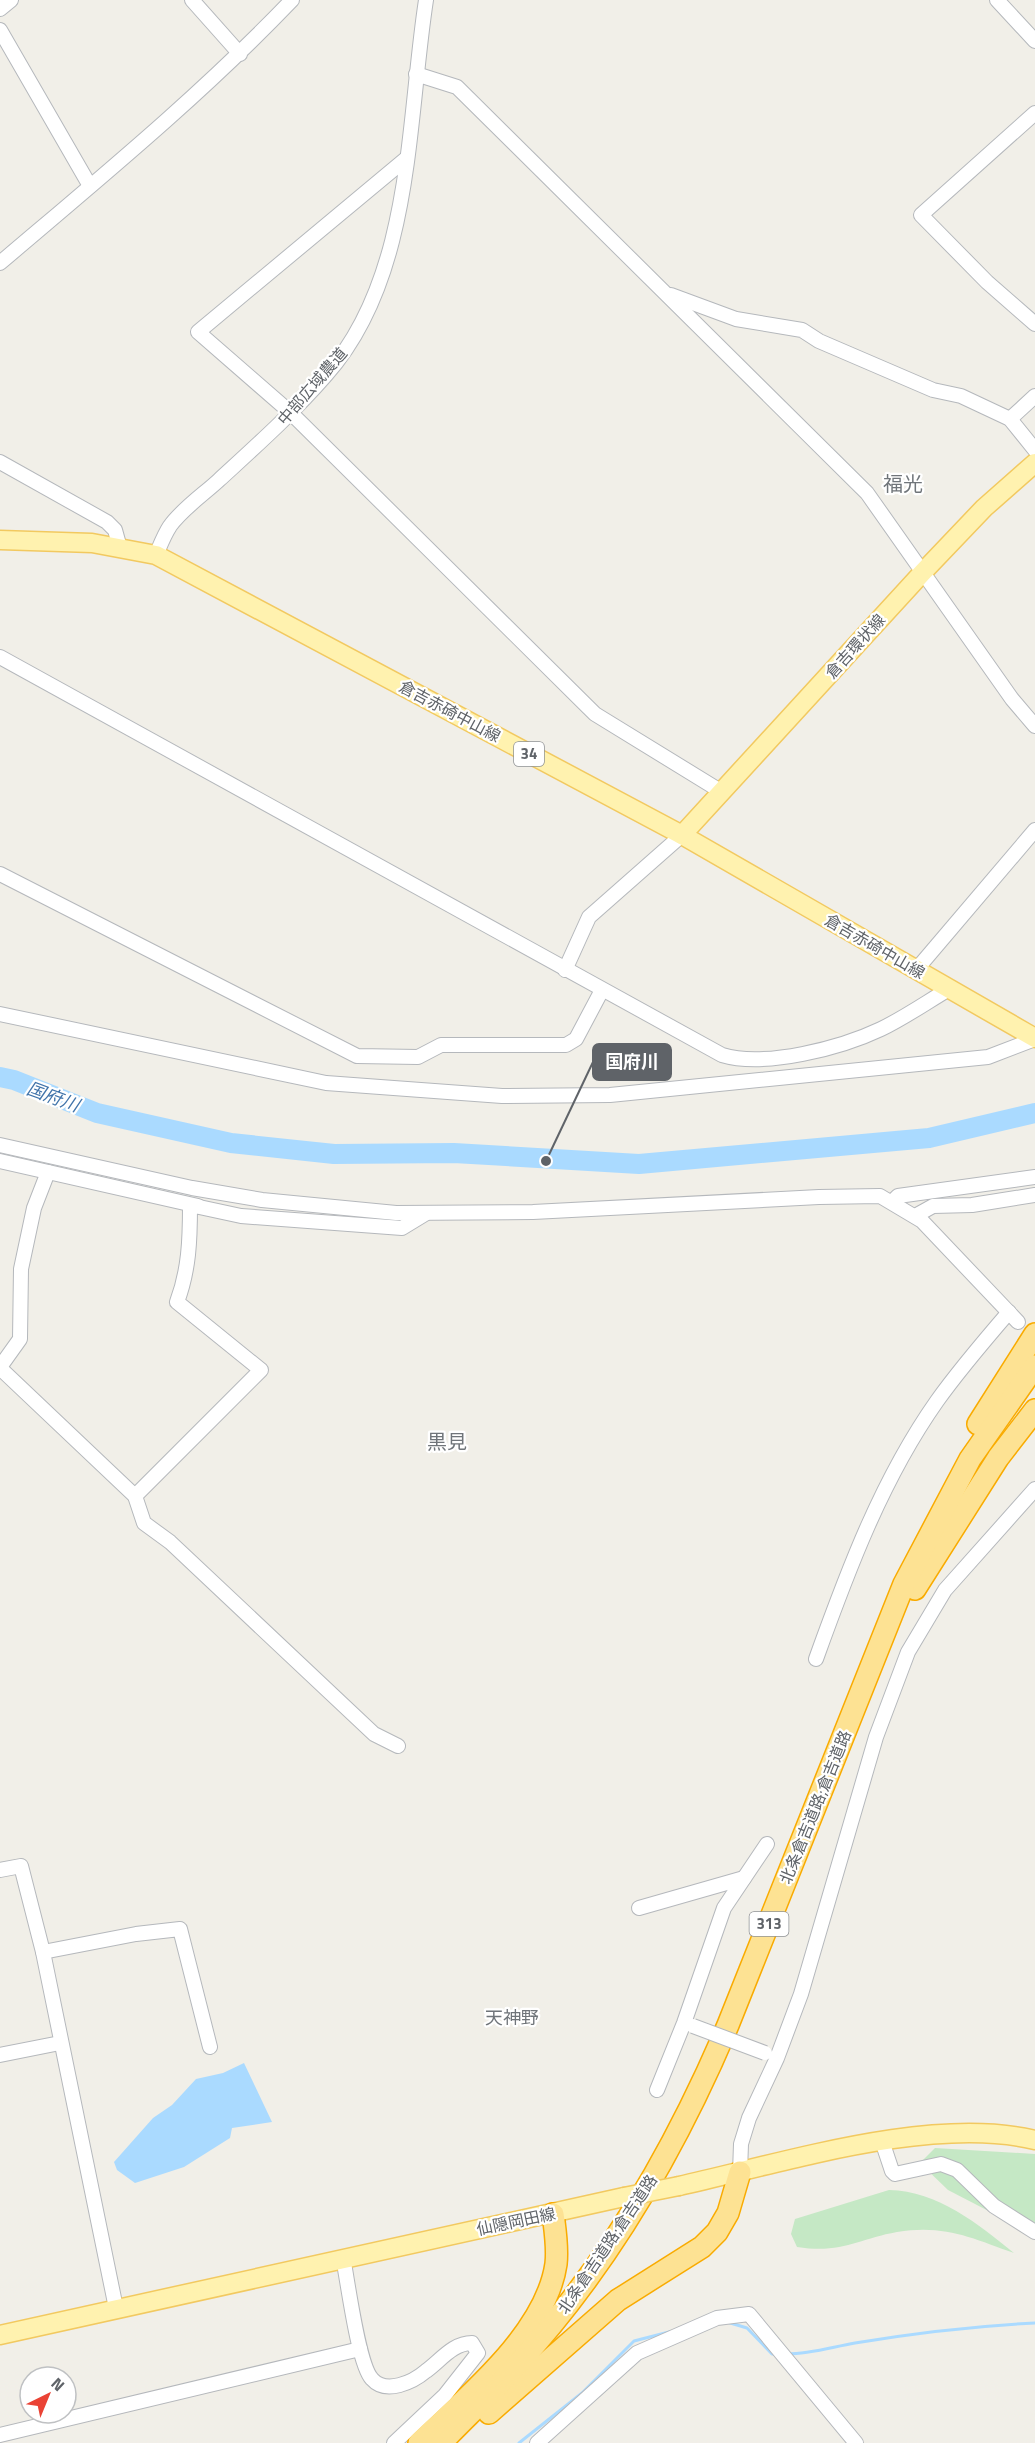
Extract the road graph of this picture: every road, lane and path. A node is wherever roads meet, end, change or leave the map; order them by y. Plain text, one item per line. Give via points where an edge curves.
1 (11, 0) edge
2 (192, 0) edge
3 (292, 0) edge
4 (426, 0) edge
5 (997, 0) edge
6 (0, 9) edge
7 (0, 30) edge
8 (1035, 41) edge
9 (240, 54) junction
10 (416, 74) junction
11 (1035, 112) edge
12 (407, 158) junction
13 (90, 186) junction
14 (0, 263) edge
15 (665, 292) junction
16 (1035, 324) edge
17 (1035, 396) edge
18 (291, 413) junction
19 (1010, 419) junction
20 (1035, 450) edge
21 (0, 462) edge
22 (1035, 463) edge
23 (0, 540) edge
24 (120, 548) junction
25 (156, 555) junction
26 (923, 572) junction
27 (0, 657) edge
28 (1035, 726) edge
29 (722, 792) junction
30 (1035, 830) edge
31 (682, 835) junction
32 (0, 874) edge
33 (565, 970) junction
34 (916, 970) junction
35 (949, 989) junction
36 (602, 990) junction
37 (0, 1014) edge
38 (1035, 1039) edge
39 (0, 1145) edge
40 (0, 1161) edge
41 (48, 1172) junction
42 (1035, 1177) edge
43 (1035, 1195) edge
44 (274, 1202) junction
45 (892, 1202) junction
46 (190, 1206) junction
47 (425, 1214) junction
48 (915, 1216) junction
49 (1021, 1322) edge
50 (1035, 1366) edge
51 (0, 1368) edge
52 (1035, 1381) edge
53 (1035, 1410) edge
54 (1035, 1489) edge
55 (135, 1496) junction
56 (909, 1587) junction
57 (816, 1659) dead end
58 (398, 1746) dead end
59 (768, 1844) dead end
60 (0, 1870) edge
61 (744, 1878) junction
62 (639, 1908) dead end
63 (43, 1952) junction
64 (689, 2024) junction
65 (60, 2043) junction
66 (210, 2047) dead end
67 (0, 2055) edge
68 (771, 2056) junction
69 (657, 2090) dead end
70 (1035, 2140) edge
71 (882, 2141) junction
72 (740, 2172) junction
73 (553, 2214) junction
74 (1035, 2232) edge
75 (343, 2258) junction
76 (116, 2308) junction
77 (0, 2335) edge
78 (360, 2349) junction
79 (0, 2435) edge
80 (394, 2443) edge
81 (419, 2443) edge
82 (441, 2443) edge
83 (455, 2443) edge
84 (537, 2443) edge
85 (856, 2443) edge

1 - 6 street
2 - 9 street
3 - 9 street
4 - 10 street, 中部広域農道
5 - 8 street
7 - 13 street
9 - 13 street
10 - 12 street, 中部広域農道
10 - 15 street via 457,87
11 - 16 street via 921,215
12 - 18 street, 中部広域農道 via 390,250 376,293 348,346
12 - 18 street via 198,332
13 - 14 street
15 - 19 street via 736,319 802,330 819,341
15 - 26 street via 867,493
17 - 19 street
18 - 25 street, 中部広域農道 via 170,526
18 - 29 street via 595,714
19 - 20 street
21 - 24 street via 107,522 115,530
22 - 26 main road, 倉吉環状線 via 984,508
23 - 24 main road, 倉吉赤碕中山線 / 34 via 92,543
24 - 25 main road, 倉吉赤碕中山線 / 34
25 - 31 main road, 倉吉赤碕中山線 / 34
26 - 28 street
26 - 29 main road, 倉吉環状線
27 - 33 street
29 - 31 main road, 倉吉環状線
30 - 34 street
31 - 33 street via 589,917
31 - 34 main road, 倉吉赤碕中山線 / 34
32 - 36 street via 357,1056 418,1057 441,1045 566,1045 576,1039
33 - 36 street
34 - 35 main road, 倉吉赤碕中山線 / 34
35 - 36 street via 881,1029 840,1045 762,1058 722,1055
35 - 38 main road, 倉吉赤碕中山線 / 34
37 - 38 street via 326,1083 502,1096 610,1095 988,1057
39 - 44 street
40 - 41 street
41 - 46 street
41 - 51 street via 34,1208 21,1269 20,1339
42 - 45 street via 898,1196
43 - 48 street via 972,1205 933,1206
44 - 46 street via 244,1207
44 - 47 street
45 - 47 street via 880,1196 819,1197
45 - 48 street
46 - 47 street via 241,1216 402,1228
46 - 55 street via 186,1278 177,1302 261,1370
48 - 49 street
49 - 56 highway via 995,1393 928,1514
49 - 57 street via 936,1402 906,1451 849,1568
50 - 56 highway, 北条倉吉道路;倉吉道路 / 313 via 970,1459
51 - 55 street
52 - 56 highway, 北条倉吉道路;倉吉道路 / 313 via 978,1464
53 - 56 highway
54 - 68 street via 945,1590 908,1652 876,1737 801,1994
55 - 58 street via 144,1523 170,1542 374,1734
56 - 82 highway, 北条倉吉道路;倉吉道路 / 313 via 728,2025 677,2134 631,2215 558,2317 515,2368
56 - 83 highway, 北条倉吉道路;倉吉道路 / 313 via 736,2030 670,2168 611,2263 522,2374
59 - 61 street
60 - 63 street via 21,1866
61 - 62 street
61 - 64 street via 724,1908
63 - 65 street
63 - 66 street via 180,1929
64 - 68 street, bridge
64 - 69 street
65 - 67 street
65 - 76 street
68 - 72 street via 741,2144
70 - 71 main road, 仙隠岡田線 via 962,2132
71 - 72 main road, 仙隠岡田線
71 - 74 street via 895,2174 941,2164 957,2170 994,2206
72 - 73 main road, 仙隠岡田線, bridge
72 - 83 highway via 729,2213 702,2247 618,2300
73 - 75 main road, 仙隠岡田線
73 - 81 highway via 556,2263 552,2284 537,2315 514,2346
75 - 76 main road, 仙隠岡田線
75 - 78 street
76 - 77 main road, 仙隠岡田線
78 - 79 street
78 - 80 street via 370,2378 391,2388 424,2373 462,2343 472,2343 478,2353 445,2395
84 - 85 street via 637,2353 717,2318 749,2314

